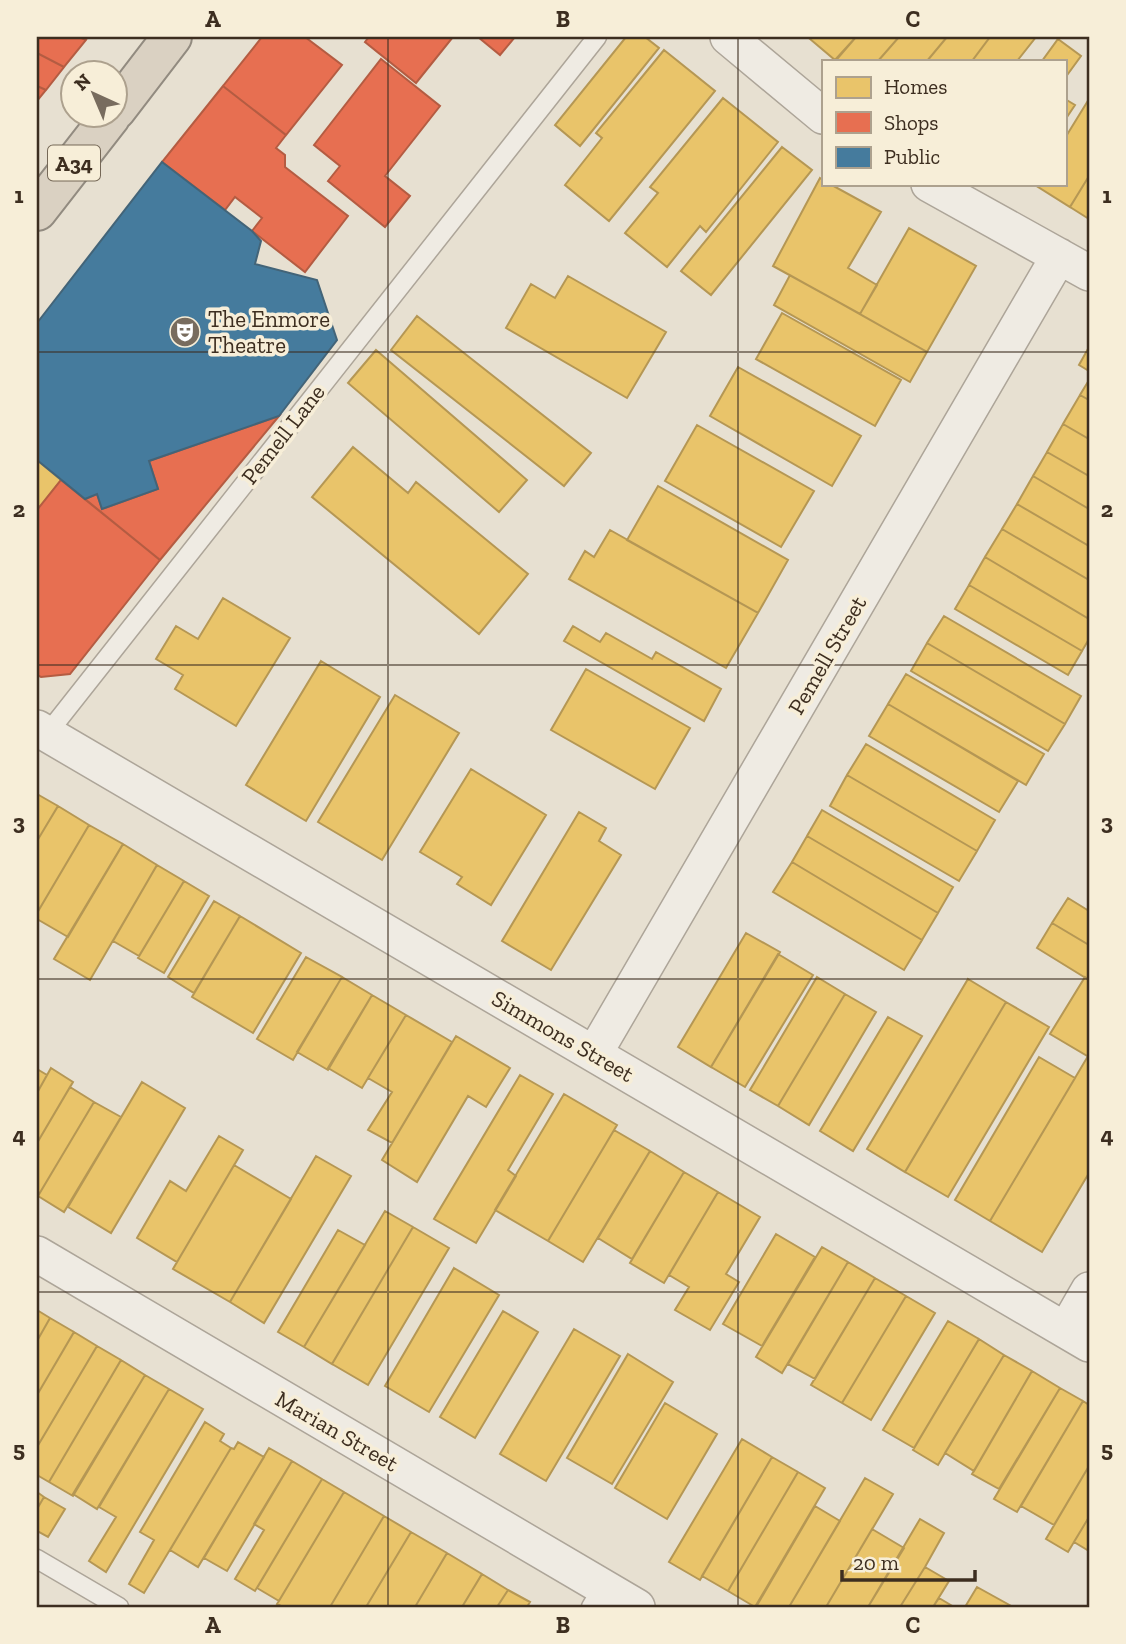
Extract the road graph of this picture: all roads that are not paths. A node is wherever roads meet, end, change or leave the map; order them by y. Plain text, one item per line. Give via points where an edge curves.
1 (172, 37) edge
2 (597, 37) edge
3 (727, 37) edge
4 (130, 92) edge
5 (822, 115) edge
6 (100, 130) edge
7 (933, 186) edge
8 (37, 211) edge
9 (1059, 256) junction
10 (1089, 273) edge
11 (42, 731) edge
12 (594, 1054) junction
13 (37, 1254) edge
14 (1089, 1290) edge
15 (1077, 1337) edge
16 (37, 1559) edge
17 (597, 1597) edge
18 (119, 1607) edge
19 (637, 1607) edge

1 - 4 highway
2 - 11 lane, Pemell Lane
3 - 5 street
6 - 8 highway, A34
7 - 9 street
9 - 10 street
9 - 12 street, Pemell Street
11 - 12 street, Simmons Street
12 - 15 street, Simmons Street
13 - 17 street, Marian Street
14 - 15 street
16 - 18 lane
17 - 19 street, Marian Street

